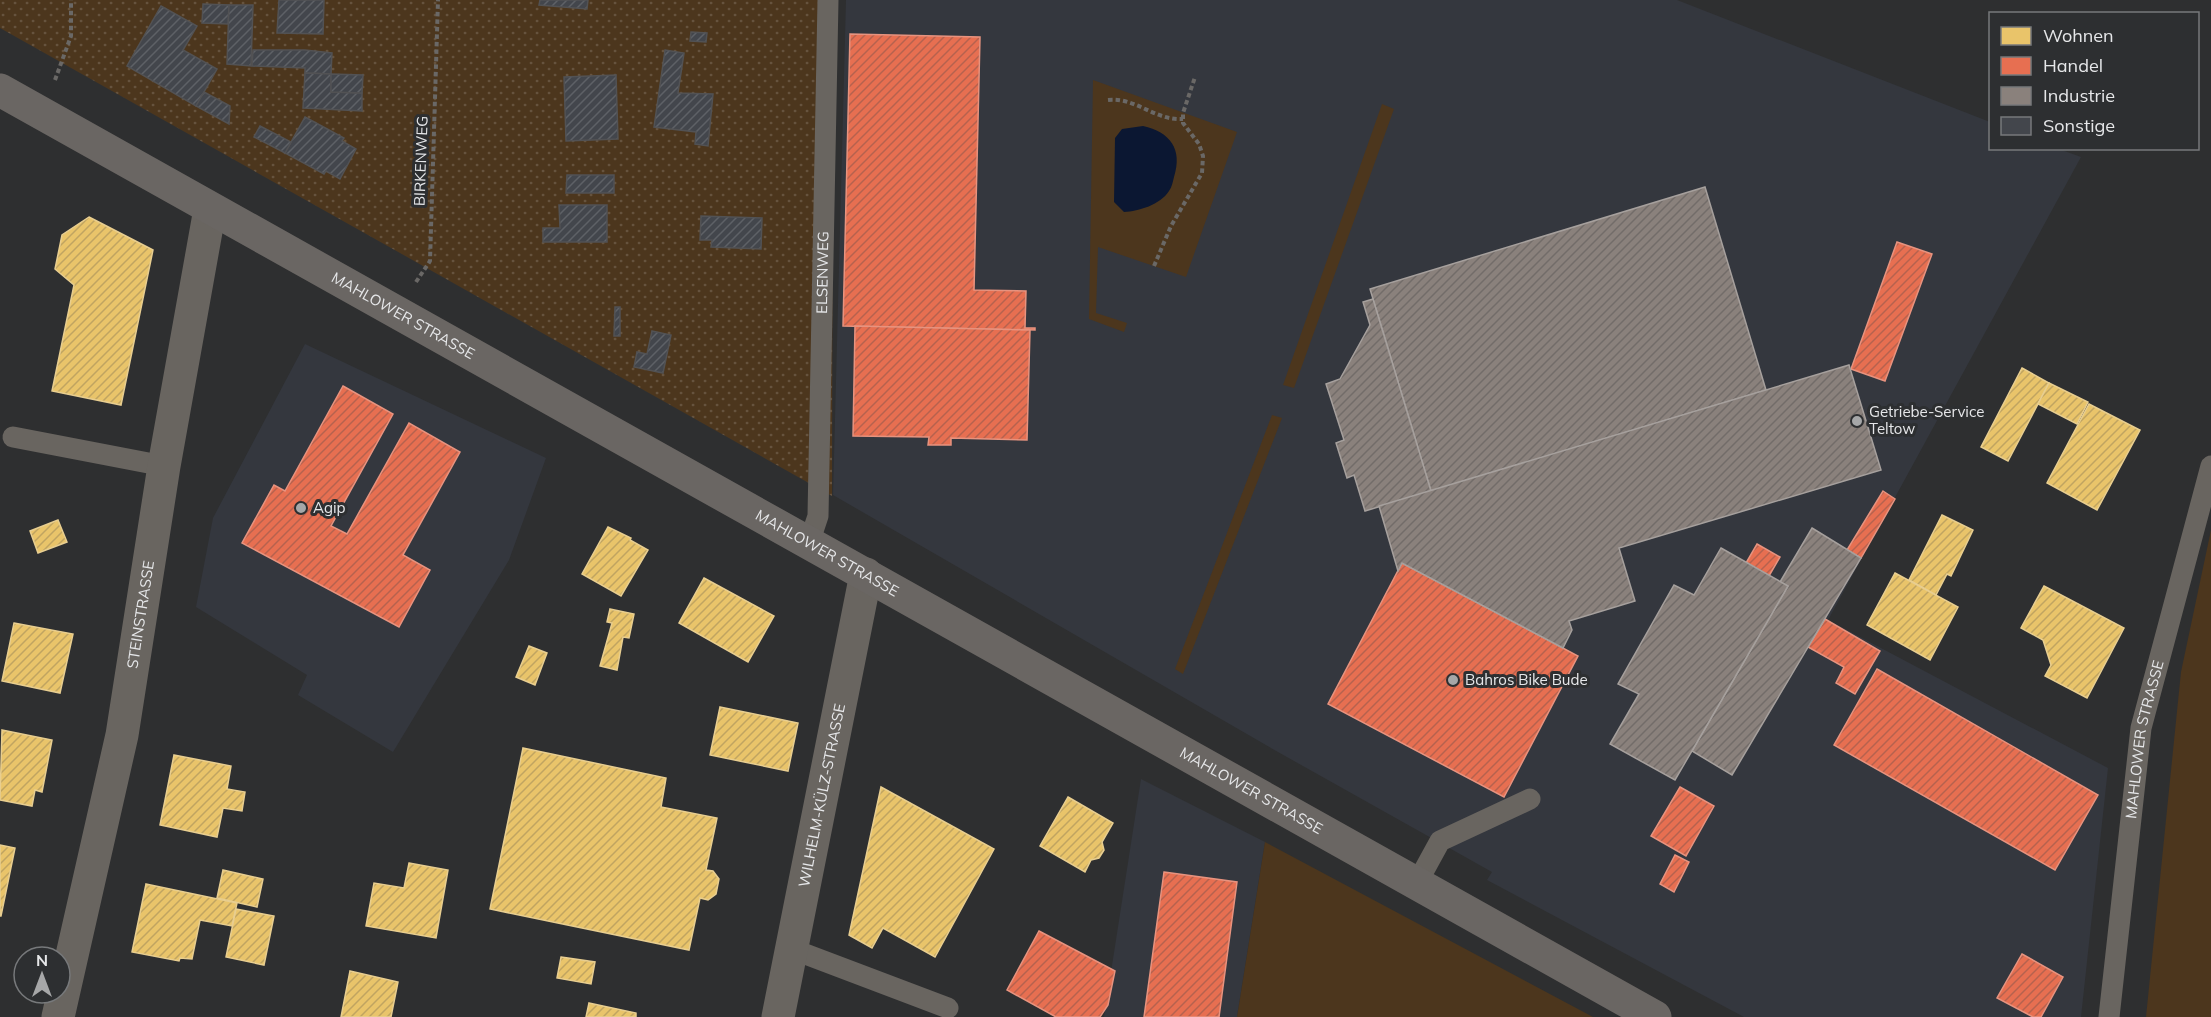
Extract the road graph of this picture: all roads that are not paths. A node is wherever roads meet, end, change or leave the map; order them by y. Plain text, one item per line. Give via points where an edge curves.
1 (828, 0) edge
2 (0, 90) edge
3 (210, 209) junction
4 (13, 437) dead end
5 (2211, 465) edge
6 (164, 466) junction
7 (809, 543) junction
8 (866, 574) junction
9 (1530, 799) dead end
10 (1417, 883) junction
11 (792, 949) junction
12 (948, 1008) dead end
13 (58, 1017) edge
14 (778, 1017) edge
15 (1655, 1017) edge
16 (2109, 1017) edge

1 - 7 lane, ELSENWEG via 818,516
2 - 3 main road, MAHLOWER STRASSE
3 - 6 street, STEINSTRASSE
3 - 7 main road, MAHLOWER STRASSE
4 - 6 lane
5 - 16 lane, MAHLOWER STRASSE via 2141,728
6 - 13 street, STEINSTRASSE via 122,735
7 - 8 main road, MAHLOWER STRASSE
8 - 10 main road, MAHLOWER STRASSE
8 - 11 street, WILHELM-KÜLZ-STRASSE
9 - 10 lane via 1440,841
10 - 15 main road, MAHLOWER STRASSE
11 - 12 lane
11 - 14 street, WILHELM-KÜLZ-STRASSE

